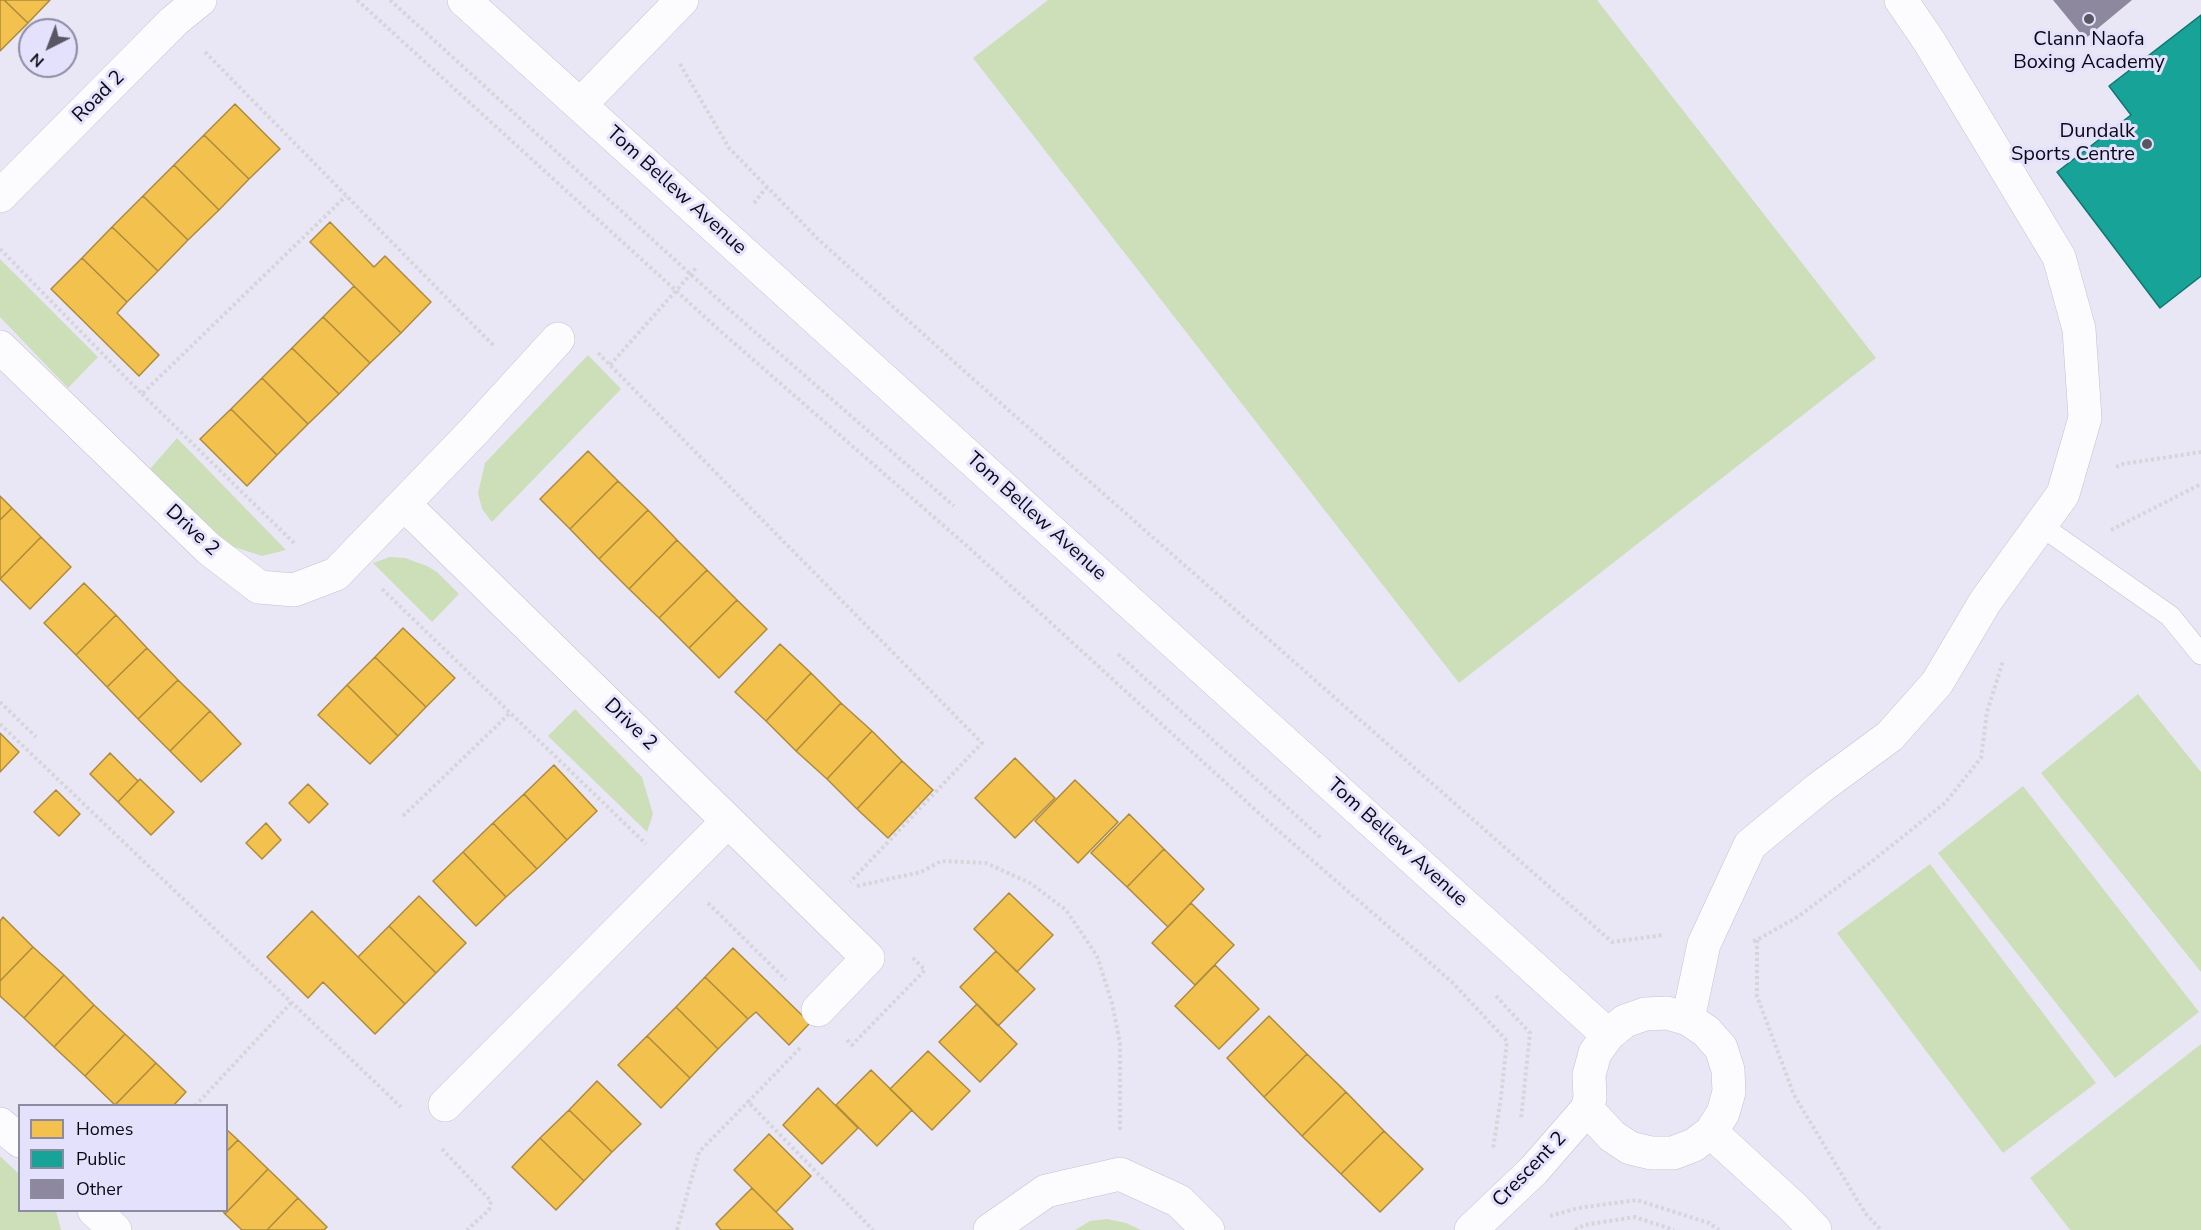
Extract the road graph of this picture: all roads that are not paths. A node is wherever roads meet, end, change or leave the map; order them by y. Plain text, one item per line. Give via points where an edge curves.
1 (200, 0) edge
2 (464, 0) edge
3 (682, 0) edge
4 (1901, 0) edge
5 (581, 104) junction
6 (0, 196) edge
7 (558, 339) road end
8 (0, 347) edge
9 (404, 504) junction
10 (2040, 525) junction
11 (2201, 654) edge
12 (728, 821) junction
13 (818, 1010) road end
14 (1688, 1019) junction
15 (1608, 1035) junction
16 (445, 1105) dead end
17 (1587, 1109) junction
18 (0, 1124) edge
19 (1711, 1131) junction
20 (18, 1140) edge
21 (96, 1212) edge
22 (115, 1230) edge
23 (990, 1230) edge
24 (1208, 1230) edge
25 (1471, 1230) edge
26 (1815, 1230) edge

1 - 6 street, Road 2 via 174,21
2 - 5 street, Tom Bellew Avenue
3 - 5 street
4 - 10 street via 1936,51 2059,257 2079,329 2085,418 2063,494
5 - 15 street, Tom Bellew Avenue
7 - 9 street, Drive 2
8 - 9 street, Drive 2 via 209,549 259,587 294,590 339,568
9 - 12 street, Drive 2
10 - 11 lane via 2170,616
10 - 14 street via 1985,602 1937,682 1890,736 1750,845 1704,944
12 - 13 street, Drive 2 via 868,958
12 - 16 street
14 - 15 street via 1667,1013 1646,1014 1626,1021
14 - 19 street via 1707,1031 1721,1048 1728,1070 1729,1092 1723,1113
15 - 17 street via 1595,1053
17 - 19 street via 1612,1136 1630,1148 1651,1153 1673,1153 1694,1145
17 - 25 street, Crescent 2 via 1534,1170
18 - 20 street
19 - 26 street
21 - 22 street
23 - 24 street via 1046,1191 1120,1174 1179,1201

